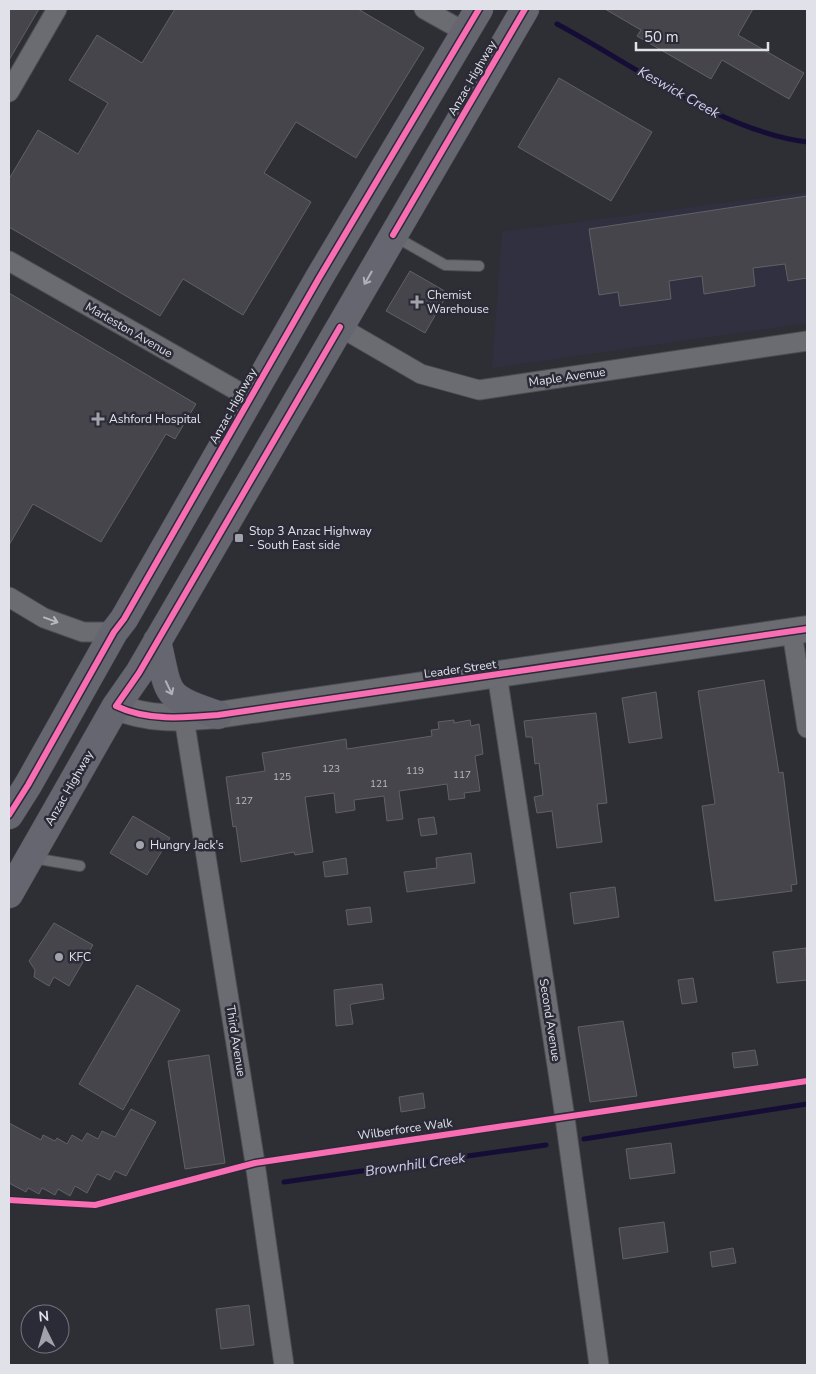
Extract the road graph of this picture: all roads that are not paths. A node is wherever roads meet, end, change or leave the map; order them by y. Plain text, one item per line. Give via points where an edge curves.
1 (57, 9) edge
2 (424, 9) edge
3 (479, 9) edge
4 (525, 9) edge
5 (465, 32) junction
6 (9, 92) edge
7 (412, 123) junction
8 (446, 144) junction
9 (393, 235) junction
10 (9, 261) edge
11 (479, 266) dead end
12 (319, 278) junction
13 (340, 327) junction
14 (807, 341) edge
15 (279, 347) junction
16 (250, 398) junction
17 (186, 512) junction
18 (221, 531) junction
19 (9, 597) edge
20 (119, 625) junction
21 (799, 630) edge
22 (157, 641) junction
23 (497, 674) junction
24 (116, 706) junction
25 (218, 715) junction
26 (184, 718) junction
27 (807, 728) edge
28 (28, 785) junction
29 (9, 815) edge
30 (29, 857) junction
31 (80, 866) dead end
32 (9, 894) edge
33 (284, 1365) edge
34 (599, 1365) edge

1 - 6 street
2 - 5 street
3 - 5 highway, Anzac Highway
4 - 8 highway, Anzac Highway
5 - 7 highway, Anzac Highway
7 - 8 highway
7 - 12 highway, Anzac Highway
8 - 9 highway, Anzac Highway
9 - 11 lane via 446,265
9 -> 13 highway, Anzac Highway
10 - 16 street, Marleston Avenue
12 - 13 highway via 330,314
12 - 15 highway, Anzac Highway
13 - 14 street, Maple Avenue via 421,374 479,390
13 - 15 highway via 312,327
13 - 18 highway, Anzac Highway
15 - 16 highway, Anzac Highway
16 - 17 highway, Anzac Highway
17 - 18 highway
17 - 20 highway, Anzac Highway
18 - 22 highway, Anzac Highway
19 -> 20 street via 44,618 83,632
20 - 24 highway via 106,670 108,692
20 - 28 highway, Anzac Highway
21 - 23 main road, Leader Street
21 - 27 street
22 - 24 highway, Anzac Highway
22 -> 25 highway via 170,693 179,700
23 - 25 main road, Leader Street
23 - 34 street, Second Avenue
24 - 26 main road, Leader Street via 133,714
24 - 28 highway via 73,734
24 - 30 highway, Anzac Highway
25 - 26 main road, Leader Street
26 - 33 street, Third Avenue via 254,1153
28 - 29 highway, Anzac Highway
30 - 31 lane
30 - 32 highway, Anzac Highway

